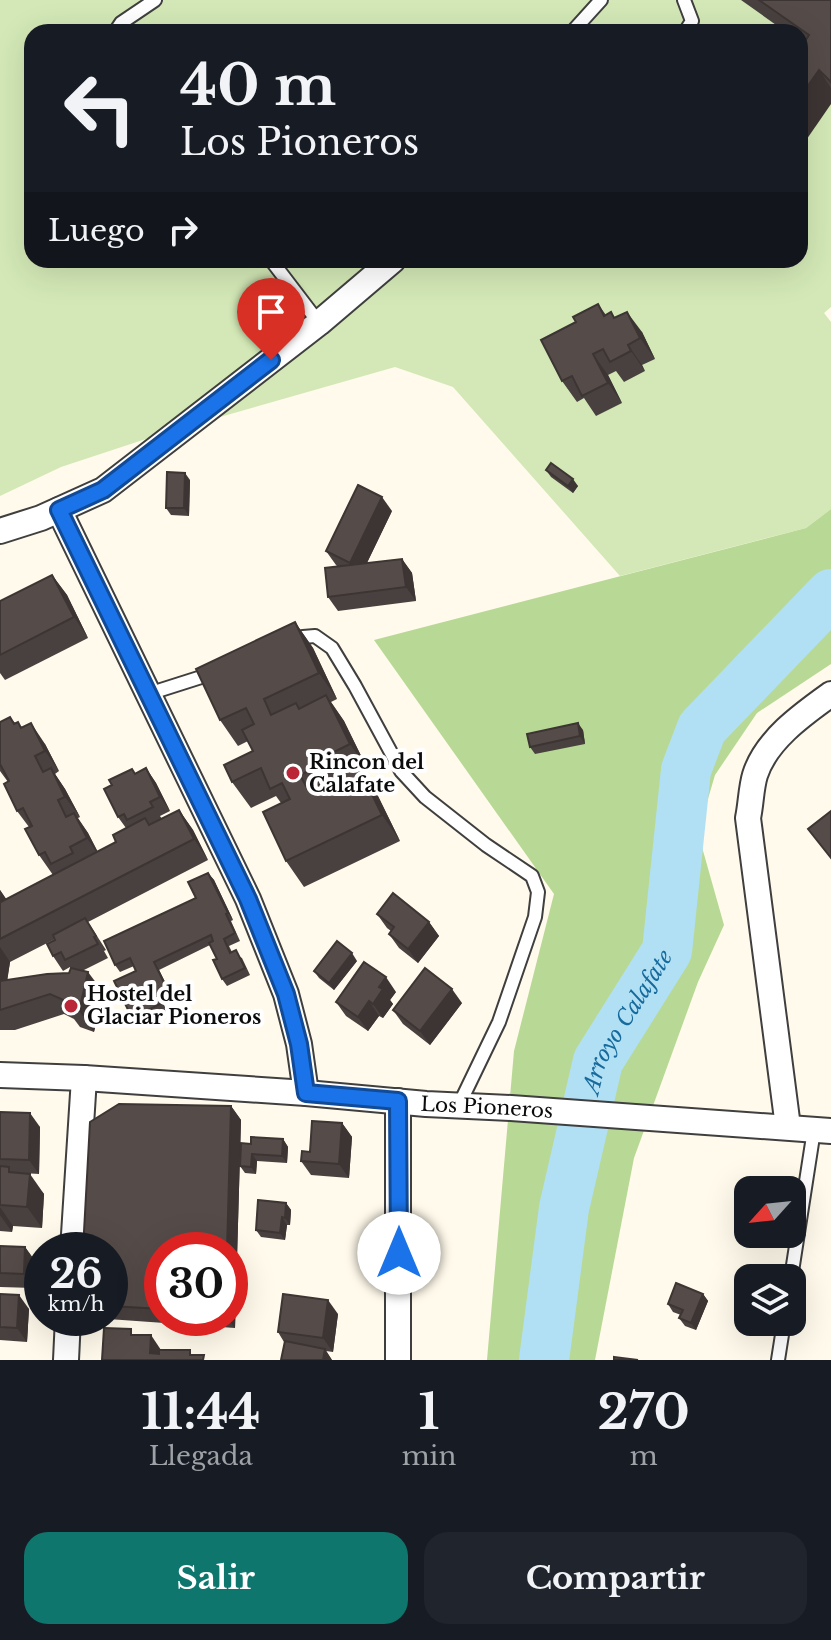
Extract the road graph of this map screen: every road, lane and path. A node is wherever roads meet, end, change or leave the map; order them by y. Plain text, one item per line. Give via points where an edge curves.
1 (155, 0) edge
2 (601, 0) edge
3 (684, 0) edge
4 (120, 24) edge
5 (579, 24) edge
6 (690, 24) edge
7 (277, 268) edge
8 (384, 268) edge
9 (319, 323) junction
10 (59, 510) junction
11 (0, 531) edge
12 (282, 649) edge
13 (230, 668) edge
14 (148, 694) junction
15 (831, 694) edge
16 (0, 1075) edge
17 (84, 1078) junction
18 (306, 1093) junction
19 (398, 1101) junction
20 (459, 1105) junction
21 (788, 1127) junction
22 (822, 1130) edge
23 (74, 1232) edge
24 (794, 1264) edge
25 (67, 1336) edge
26 (782, 1336) edge
27 (66, 1360) edge
28 (398, 1360) edge
29 (778, 1360) edge

1 - 4 lane
2 - 5 lane
3 - 6 lane
7 - 9 lane
8 - 9 street
9 - 10 street via 103,490
10 - 11 street
10 - 14 street
12 - 20 lane via 315,636 332,648 401,771 462,827 532,876 538,892 535,917 499,1022
13 - 14 lane
14 - 18 street via 248,899 286,994
15 - 21 street via 771,745 755,774 748,818
16 - 17 street, Los Pioneros
17 - 18 street, Los Pioneros
17 - 23 street
18 - 19 street, Los Pioneros
19 - 20 street, Los Pioneros
19 - 28 street
20 - 21 street, Los Pioneros
21 - 22 street, Los Pioneros
22 - 24 lane
25 - 27 street
26 - 29 lane

